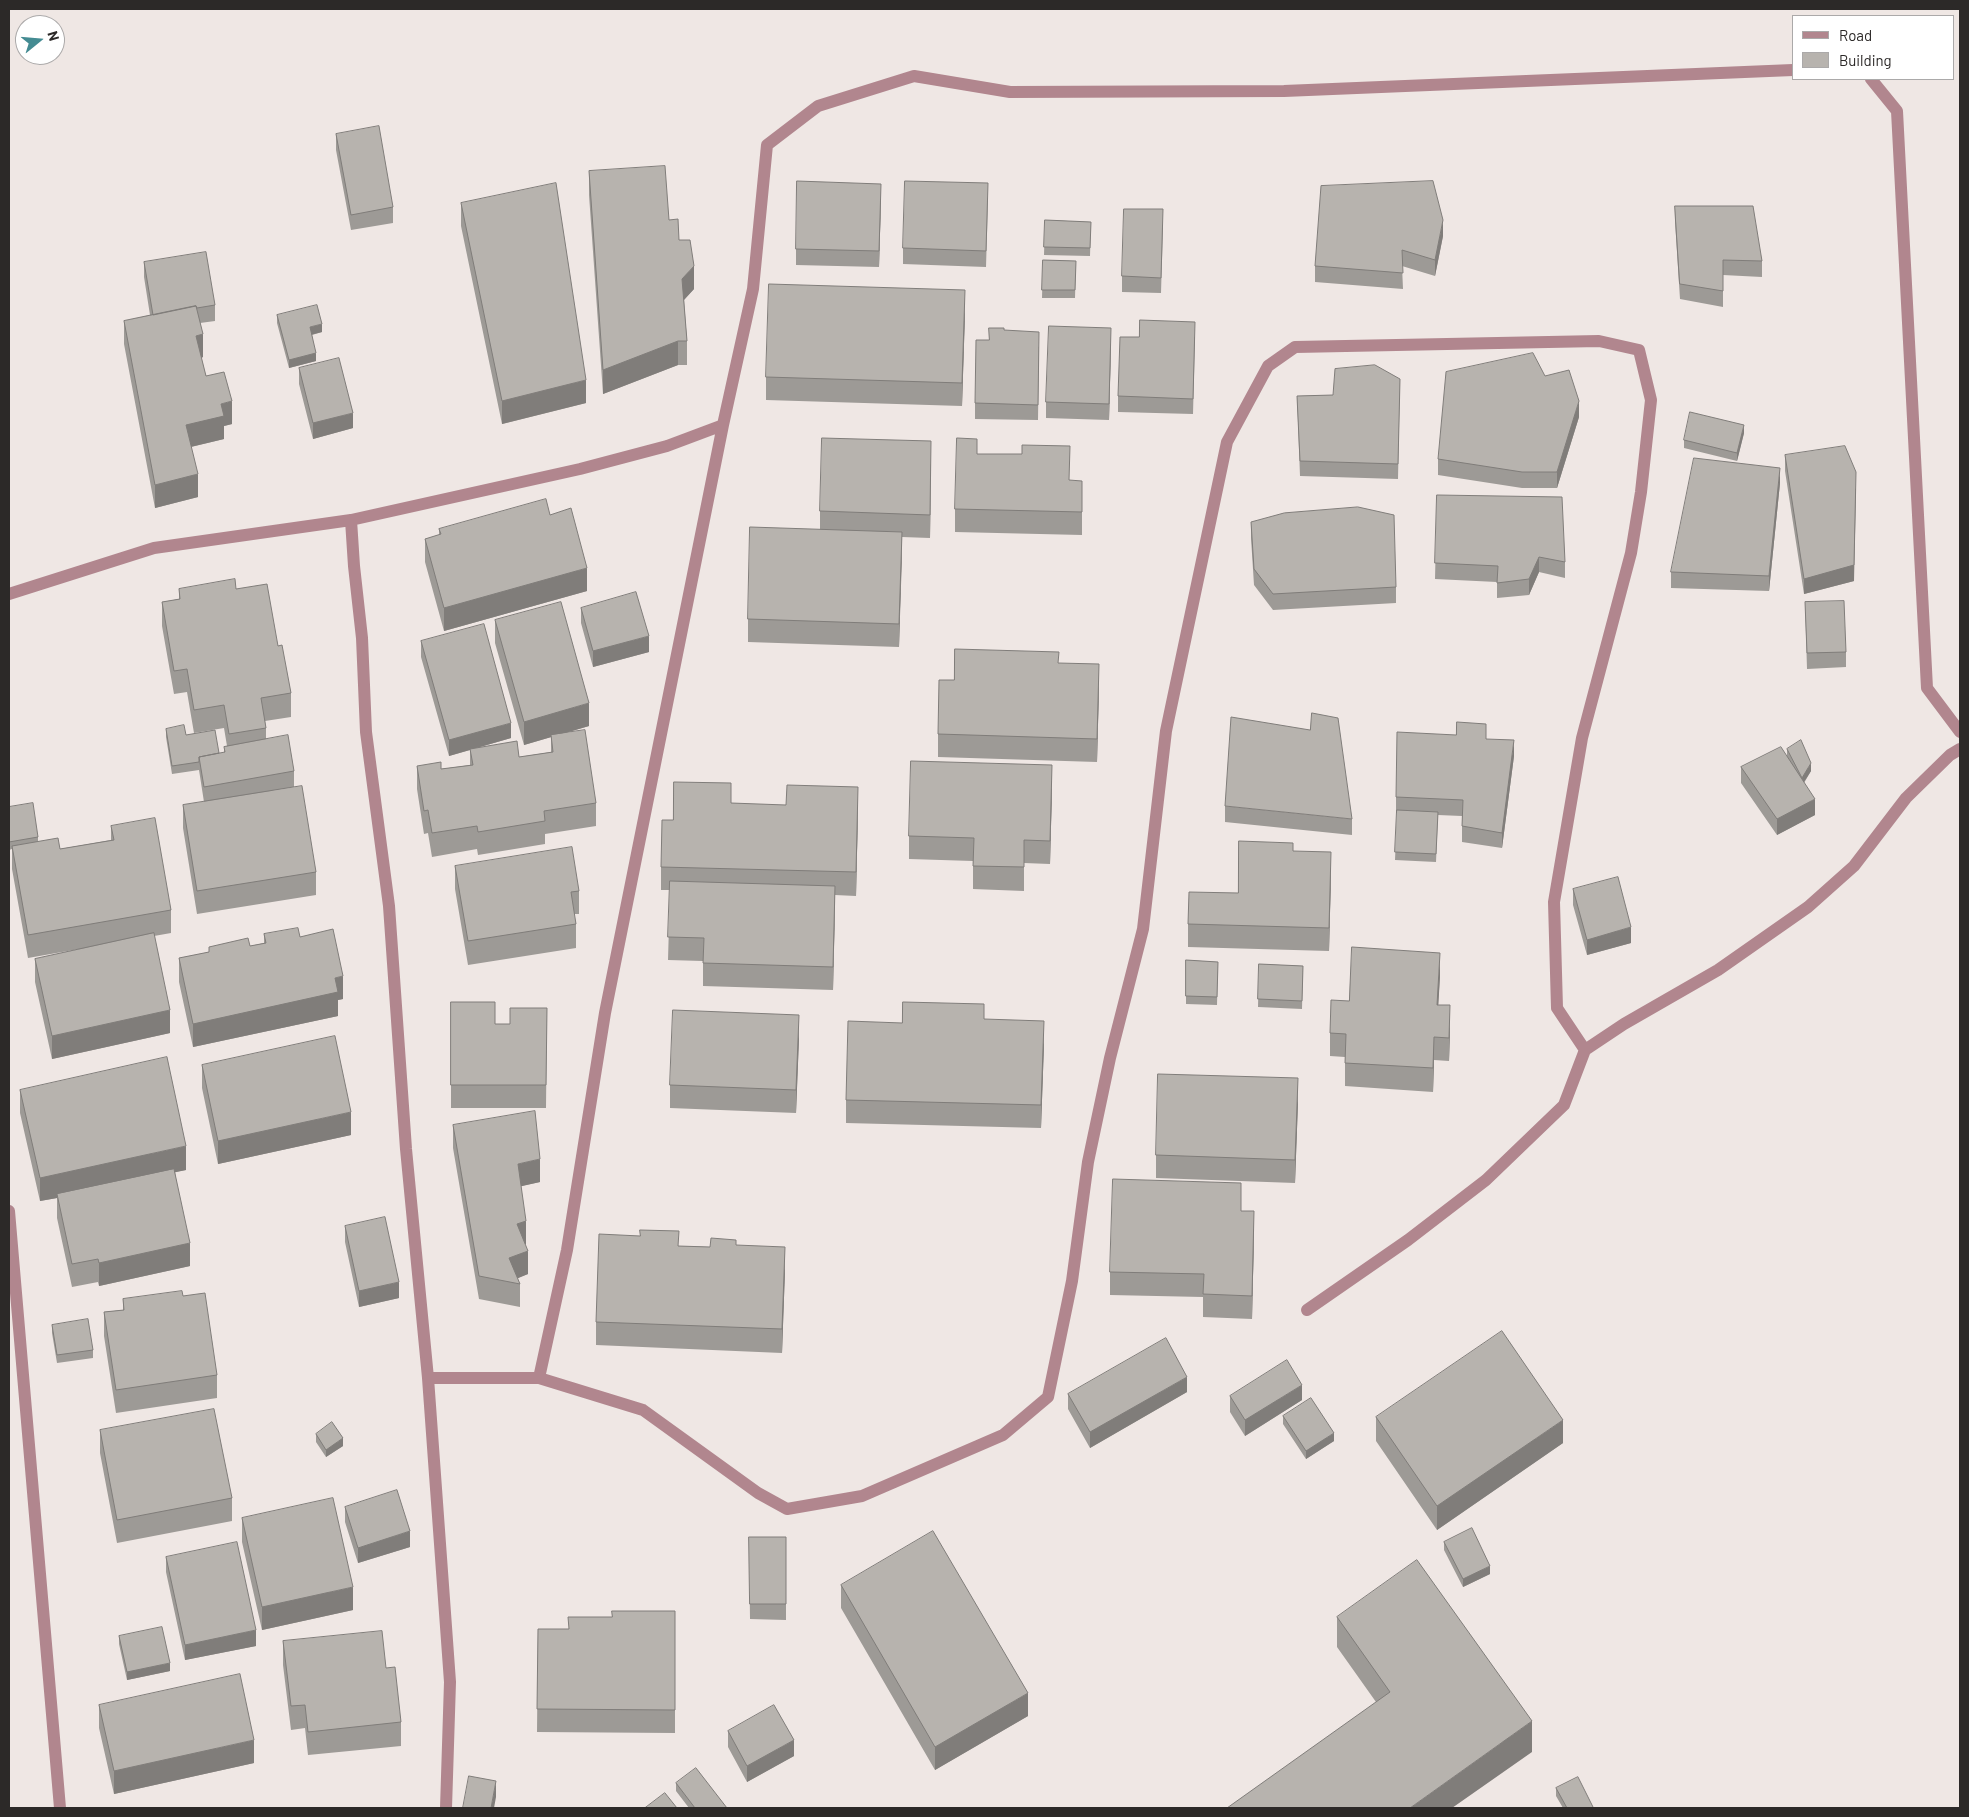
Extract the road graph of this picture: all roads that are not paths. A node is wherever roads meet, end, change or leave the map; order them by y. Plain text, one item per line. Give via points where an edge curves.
1 (1792, 70) edge
2 (1872, 80) edge
3 (723, 425) junction
4 (351, 520) junction
5 (9, 594) edge
6 (1960, 732) edge
7 (1960, 750) edge
8 (1585, 1050) junction
9 (9, 1211) edge
10 (1307, 1310) dead end
11 (428, 1378) junction
12 (539, 1378) junction
13 (60, 1808) edge
14 (446, 1808) edge

1 - 3 street via 1274,91 1010,92 914,76 818,106 767,145 752,289
2 - 6 street via 1897,111 1927,688
3 - 4 street via 667,446 580,469
3 - 12 street via 607,1003 567,1250
4 - 5 street via 154,548
4 - 11 street via 362,638 366,732 389,906 406,1149
7 - 8 street via 1950,755 1906,798 1854,866 1808,907 1718,970
8 - 10 street via 1564,1105 1486,1180 1408,1240
8 - 12 street via 1557,1008 1554,902 1582,738 1631,553 1641,492 1651,400 1639,350 1599,341 1295,347 1268,366 1227,442 1166,731 1143,929 1088,1162 1072,1281 1048,1397 1003,1435 862,1496 787,1509 758,1493 643,1410
9 - 13 street
11 - 12 street
11 - 14 street via 450,1682

